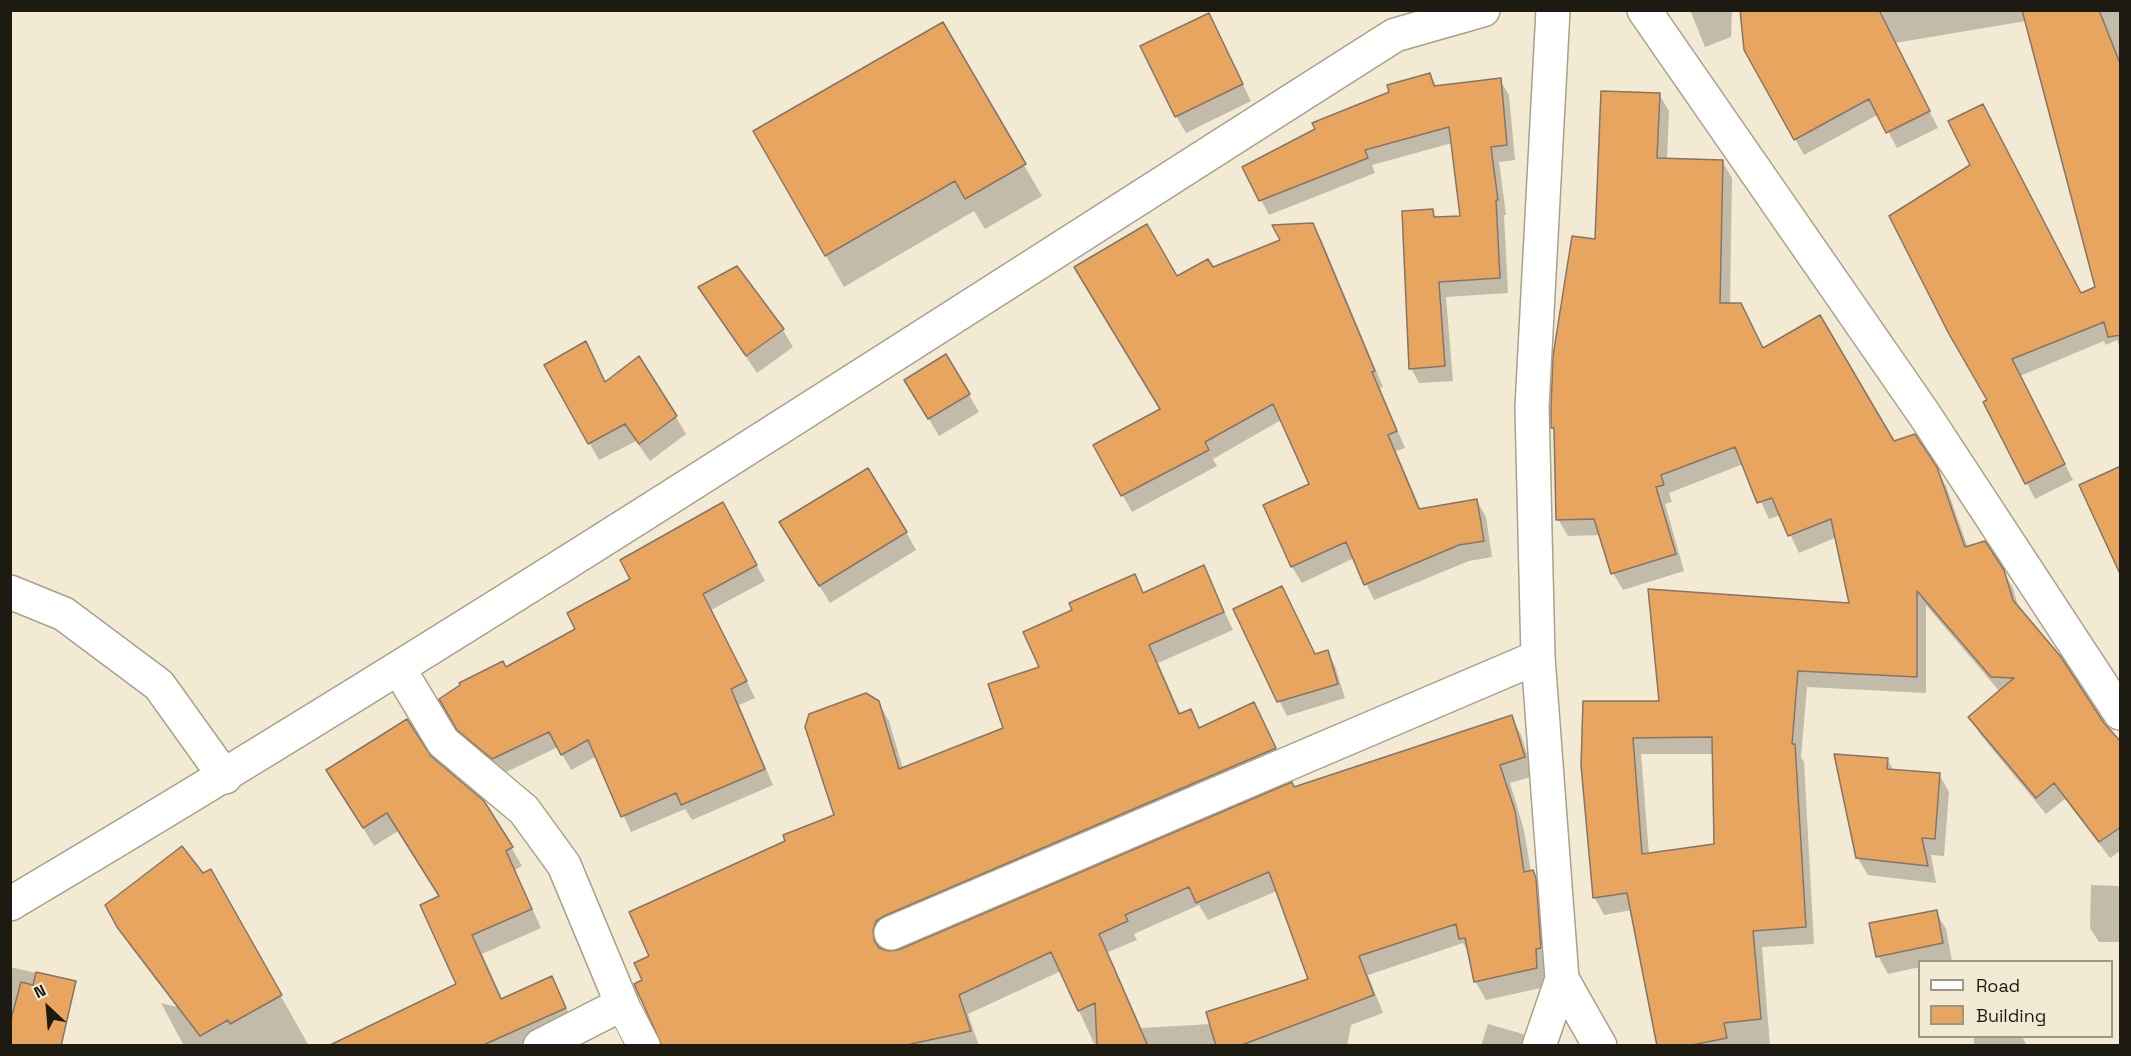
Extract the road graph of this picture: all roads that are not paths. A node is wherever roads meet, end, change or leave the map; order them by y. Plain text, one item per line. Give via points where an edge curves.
1 (1483, 10) edge
2 (1553, 10) edge
3 (1644, 10) edge
4 (10, 592) edge
5 (1539, 657) junction
6 (399, 669) junction
7 (2121, 713) edge
8 (225, 777) junction
9 (10, 904) edge
10 (891, 933) dead end
11 (1563, 979) junction
12 (622, 1004) junction
13 (540, 1046) edge
14 (644, 1046) edge
15 (1539, 1046) edge
16 (1600, 1046) edge

1 - 6 street via 1395,35
2 - 5 street via 1532,406
3 - 7 street via 1924,414
4 - 8 street via 64,614 159,685
5 - 10 street
5 - 11 street
6 - 8 street
6 - 12 street via 442,742 524,810 564,865
8 - 9 street
11 - 15 street
11 - 16 street
12 - 13 street
12 - 14 street

